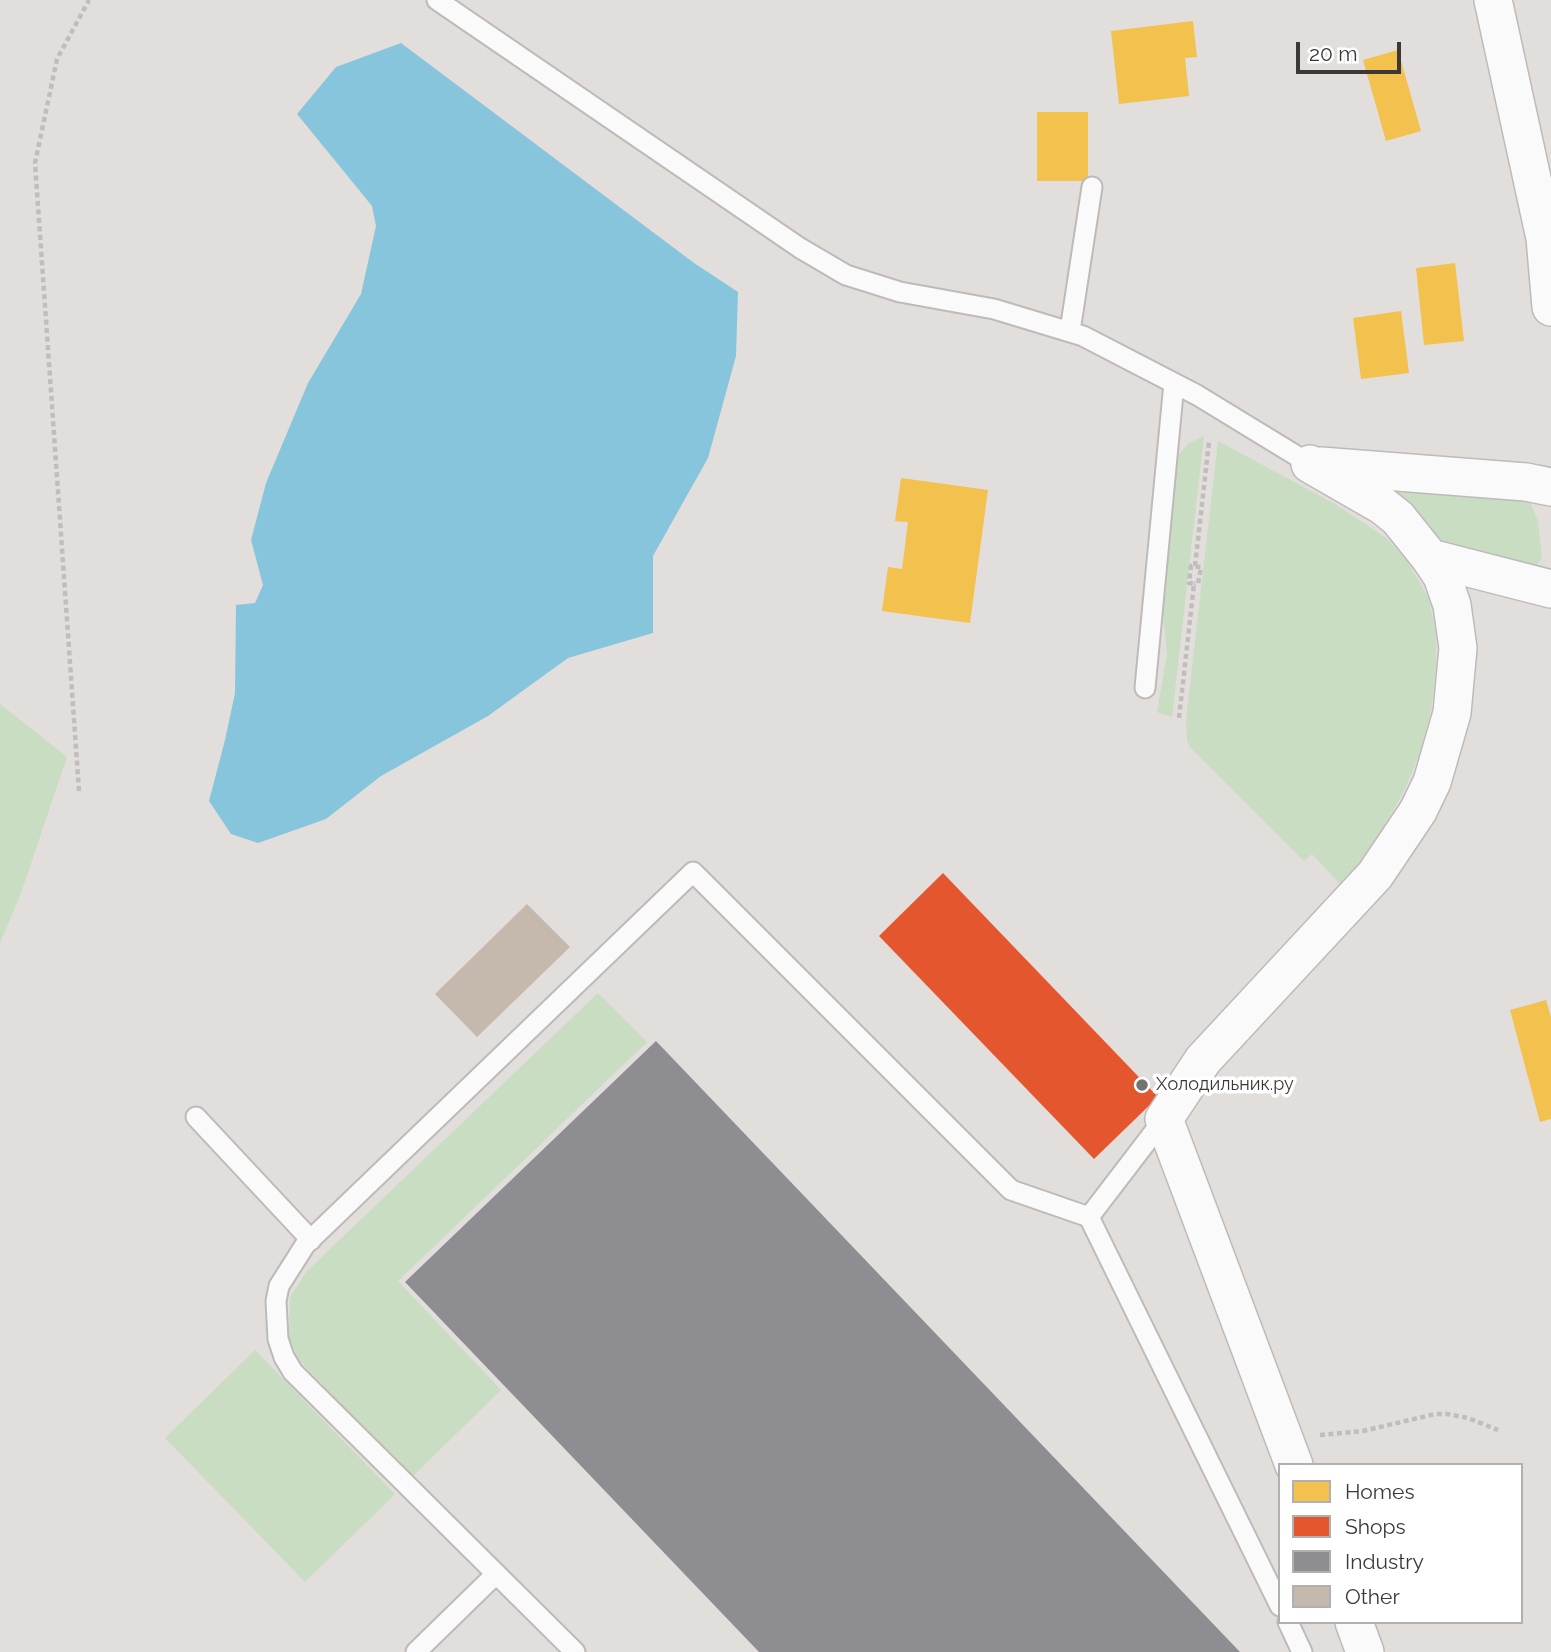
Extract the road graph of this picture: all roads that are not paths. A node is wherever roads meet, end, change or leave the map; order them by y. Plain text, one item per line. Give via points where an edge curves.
1 (438, 0) edge
2 (1493, 0) edge
3 (1092, 187) dead end
4 (1551, 307) edge
5 (1070, 331) junction
6 (1174, 383) junction
7 (1310, 464) junction
8 (1551, 487) edge
9 (1430, 558) junction
10 (1551, 589) edge
11 (1145, 688) dead end
12 (196, 1117) dead end
13 (1164, 1119) junction
14 (1089, 1217) junction
15 (311, 1240) junction
16 (1293, 1463) edge
17 (496, 1574) junction
18 (1278, 1602) edge
19 (1289, 1624) edge
20 (1355, 1624) edge
21 (416, 1652) edge
22 (575, 1652) edge
23 (1302, 1652) edge
24 (1365, 1652) edge

1 - 5 lane via 846,275
2 - 4 street via 1545,238
3 - 5 lane
5 - 6 lane
6 - 7 lane
6 - 11 lane
7 - 8 street
7 - 9 street via 1383,506
9 - 10 street
9 - 13 street via 1452,604 1458,648 1452,713 1432,782 1375,875 1203,1060
12 - 15 lane
13 - 14 lane
13 - 16 street
14 - 15 lane via 1012,1190 693,872
14 - 18 lane
15 - 17 lane via 279,1286 276,1328 284,1357 293,1372
17 - 21 lane
17 - 22 lane
19 - 23 lane
20 - 24 street

